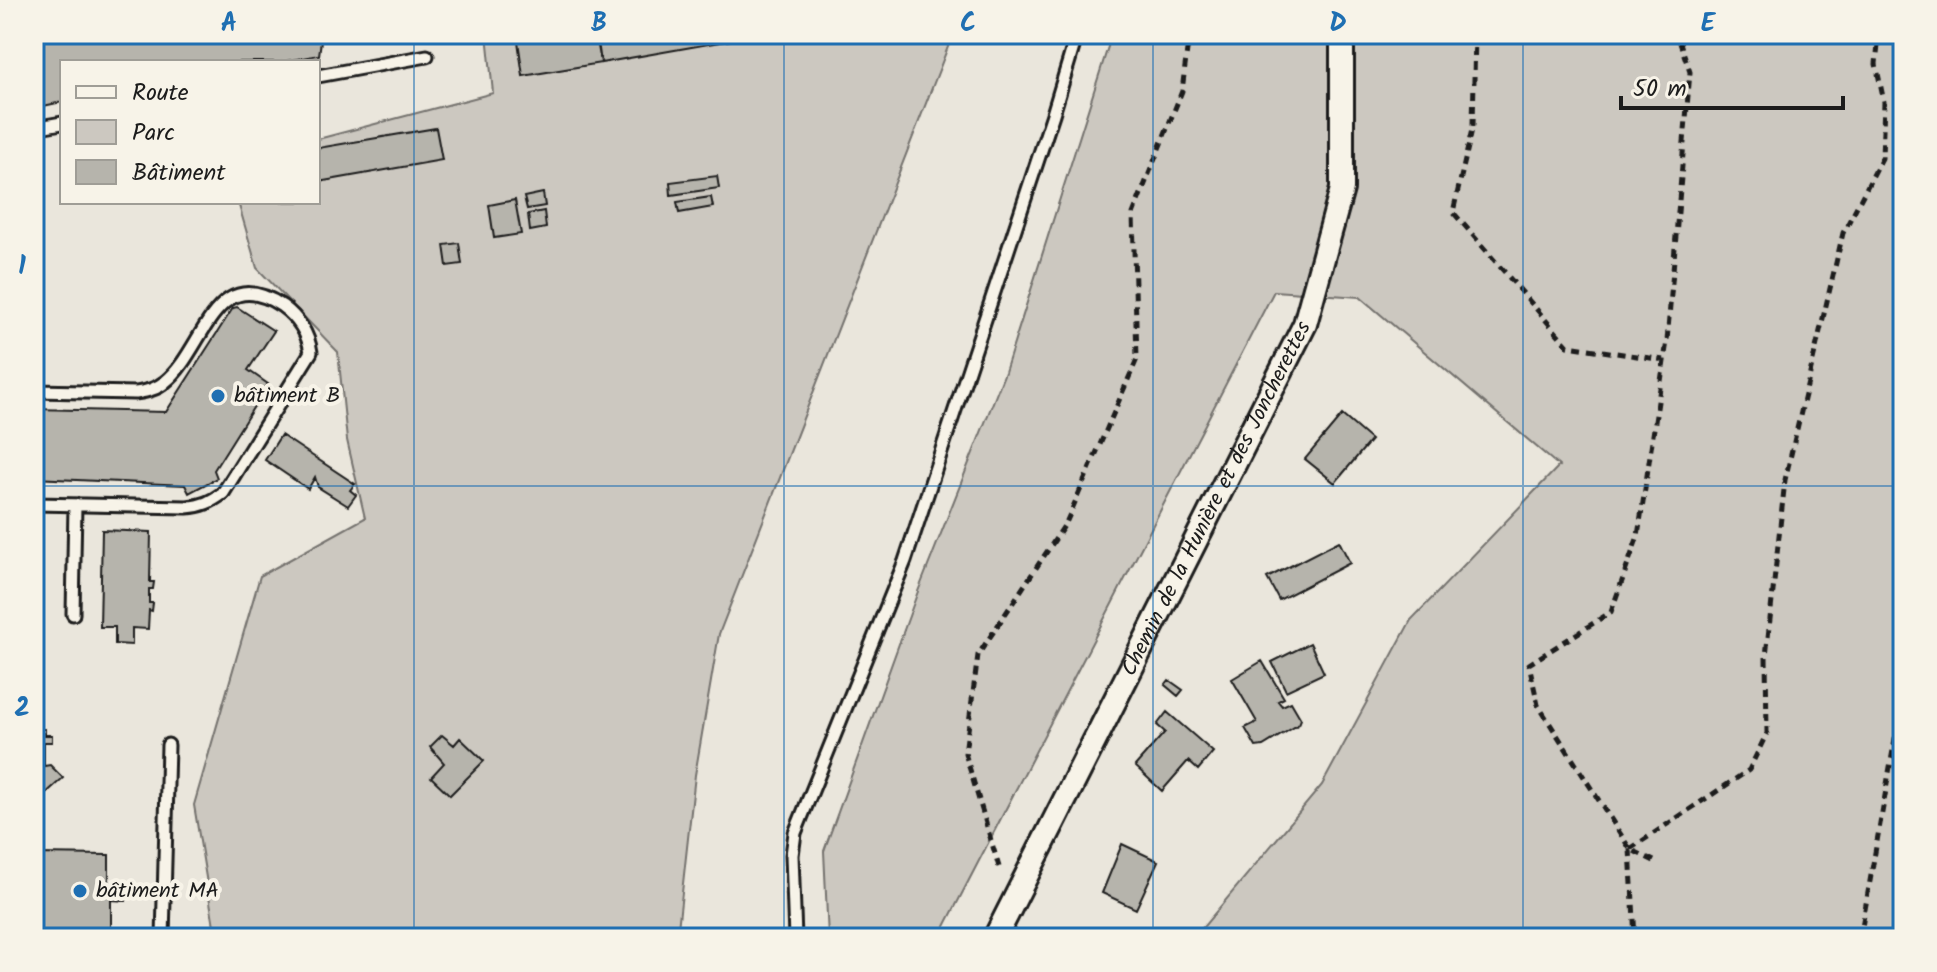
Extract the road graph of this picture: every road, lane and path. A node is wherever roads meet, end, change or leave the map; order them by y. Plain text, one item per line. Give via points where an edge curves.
1 (1077, 34) edge
2 (1189, 34) edge
3 (1342, 34) edge
4 (1475, 34) edge
5 (1677, 34) edge
6 (1879, 34) edge
7 (427, 56) dead end
8 (320, 76) edge
9 (60, 123) edge
10 (34, 128) edge
11 (1664, 360) junction
12 (34, 391) edge
13 (34, 504) edge
14 (75, 505) junction
15 (73, 614) dead end
16 (1903, 693) edge
17 (168, 745) dead end
18 (1630, 849) junction
19 (1654, 861) dead end
20 (999, 867) dead end
21 (163, 938) edge
22 (795, 938) edge
23 (995, 938) edge
24 (1635, 938) edge
25 (1860, 938) edge

1 - 22 lane via 905,561 795,833
2 - 20 path via 1182,91 1133,214 1137,359 1066,523 978,655 965,753
3 - 23 street, Chemin de la Hunière et des Joncherettes via 1342,189 1305,324
4 - 11 path via 1473,125 1453,212 1568,346
5 - 11 path via 1690,72
6 - 18 path via 1882,158 1843,233 1785,480 1766,656 1767,733 1749,770
7 - 8 lane
9 - 10 lane
11 - 18 path via 1638,536 1611,612 1529,664 1538,705
12 - 14 lane via 150,390 166,382 228,298 248,294 273,300 290,312 310,342 311,352 213,501 187,507
13 - 14 lane
14 - 15 lane
16 - 25 path
17 - 21 lane
18 - 19 path
18 - 24 path

